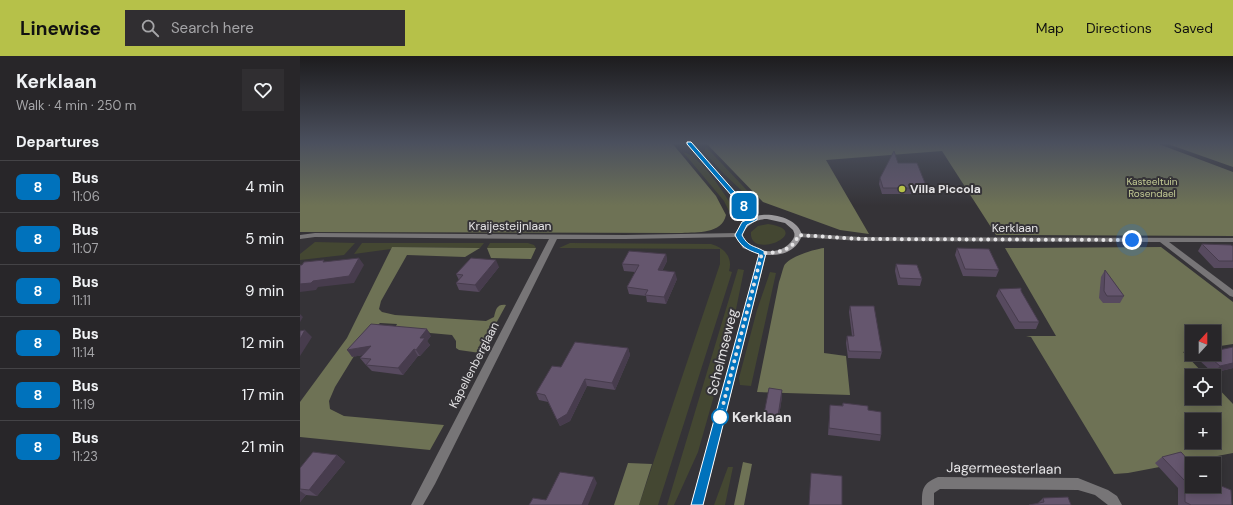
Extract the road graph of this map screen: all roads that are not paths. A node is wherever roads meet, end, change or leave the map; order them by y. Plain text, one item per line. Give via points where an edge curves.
1 (707, 164) edge
2 (755, 218) junction
3 (738, 235) junction
4 (798, 235) junction
5 (300, 237) edge
6 (554, 237) junction
7 (1162, 240) junction
8 (1233, 240) edge
9 (762, 253) junction
10 (1233, 294) edge
11 (417, 505) edge
12 (697, 505) edge
13 (928, 505) edge
14 (1116, 505) edge

1 - 2 main road
2 - 3 main road via 745,224
2 - 4 main road via 770,217 787,221 794,226
3 - 6 street, Kraijesteijnlaan
3 - 9 main road via 742,243
4 - 7 street, Kerklaan via 861,239
4 - 9 main road via 793,245 784,250
5 - 6 street, Kraijesteijnlaan
6 - 11 street, Kapellenberglaan
7 - 8 street, Kerklaan
7 - 10 street
9 - 12 main road, Schelmseweg
13 - 14 street, Jagermeesterlaan via 928,490 938,483 1078,484 1097,490 1111,498

